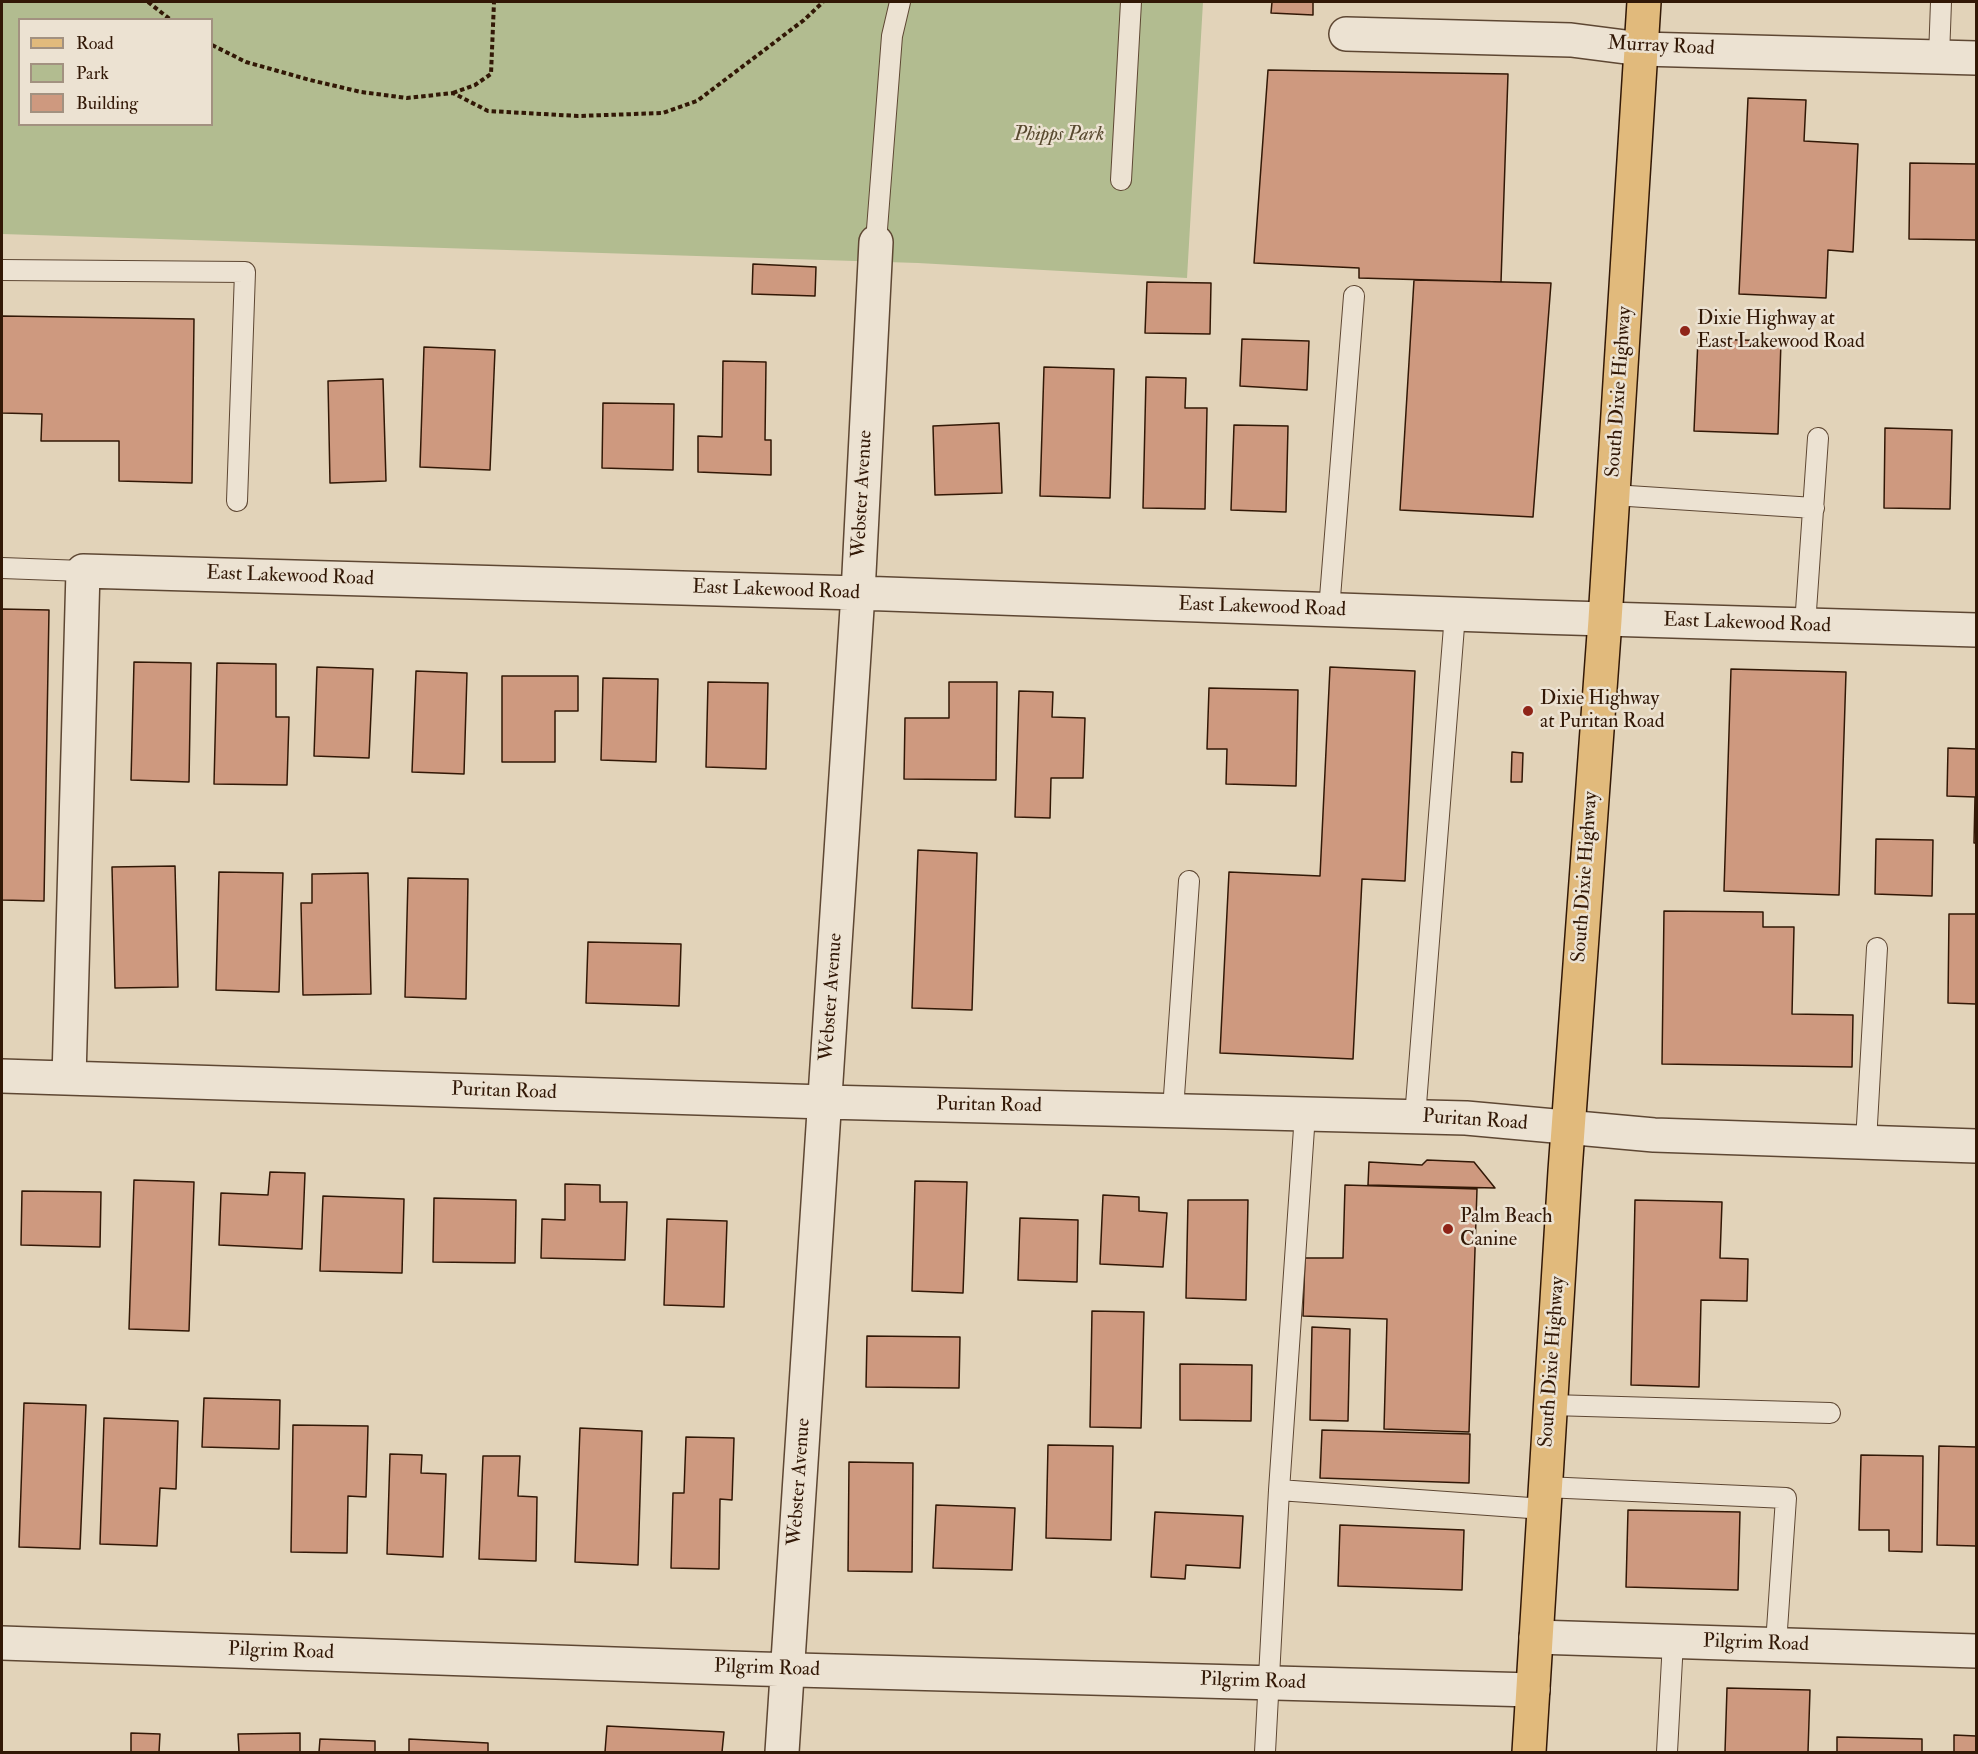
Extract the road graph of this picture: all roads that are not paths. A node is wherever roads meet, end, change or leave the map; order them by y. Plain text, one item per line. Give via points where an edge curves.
1 (900, 2) edge
2 (1131, 2) edge
3 (1644, 2) edge
4 (1941, 2) edge
5 (1346, 34) dead end
6 (1641, 49) junction
7 (1939, 57) junction
8 (1977, 58) edge
9 (1121, 180) dead end
10 (876, 242) joint
11 (2, 270) edge
12 (1354, 296) dead end
13 (1818, 438) dead end
14 (1613, 495) junction
15 (237, 501) dead end
16 (1814, 508) junction
17 (2, 568) edge
18 (83, 571) junction
19 (858, 593) junction
20 (1329, 610) junction
21 (1455, 614) junction
22 (1605, 620) junction
23 (1805, 625) junction
24 (1977, 630) edge
25 (1189, 880) dead end
26 (1877, 948) dead end
27 (2, 1076) edge
28 (69, 1078) junction
29 (825, 1102) junction
30 (1173, 1110) junction
31 (1305, 1114) junction
32 (1415, 1117) junction
33 (1569, 1128) junction
34 (1866, 1142) junction
35 (1977, 1146) edge
36 (1551, 1405) junction
37 (1830, 1413) dead end
38 (1279, 1490) junction
39 (1544, 1498) junction
40 (1536, 1637) junction
41 (1673, 1641) junction
42 (2, 1642) edge
43 (1776, 1644) junction
44 (1977, 1651) edge
45 (788, 1670) junction
46 (1269, 1683) junction
47 (1533, 1690) junction
48 (782, 1752) edge
49 (1265, 1752) edge
50 (1528, 1752) edge
51 (1666, 1752) edge

1 - 10 lane via 892,36
2 - 9 lane
3 - 6 main road, South Dixie Highway
4 - 7 lane
5 - 6 street, Murray Road via 1571,40
6 - 7 street, Murray Road
6 - 14 main road, South Dixie Highway
7 - 8 street, Murray Road
10 - 19 street, Webster Avenue
11 - 15 lane via 245,272
12 - 20 lane
13 - 16 lane
14 - 16 lane
14 - 22 main road, South Dixie Highway
16 - 23 lane
17 - 18 lane
18 - 19 street, East Lakewood Road
18 - 28 street
19 - 20 street, East Lakewood Road
19 - 29 street, Webster Avenue
20 - 21 street, East Lakewood Road
21 - 22 street, East Lakewood Road
21 - 32 lane
22 - 23 street, East Lakewood Road
22 - 33 main road, South Dixie Highway
23 - 24 street, East Lakewood Road
25 - 30 lane
26 - 34 lane
27 - 28 street, Puritan Road
28 - 29 street, Puritan Road
29 - 30 street, Puritan Road
29 - 45 street, Webster Avenue
30 - 31 street, Puritan Road
31 - 32 street, Puritan Road
31 - 38 lane
32 - 33 street, Puritan Road
33 - 34 street, Puritan Road
33 - 36 main road, South Dixie Highway
34 - 35 street, Puritan Road
36 - 37 lane
36 - 39 main road, South Dixie Highway
38 - 39 lane
38 - 46 lane
39 - 40 main road, South Dixie Highway
39 - 43 lane via 1786,1498
40 - 41 street, Pilgrim Road
40 - 47 main road, South Dixie Highway
41 - 43 street, Pilgrim Road
41 - 51 lane
42 - 45 street, Pilgrim Road
43 - 44 street, Pilgrim Road
45 - 46 street, Pilgrim Road
45 - 48 street, Webster Avenue
46 - 47 street, Pilgrim Road
46 - 49 lane
47 - 50 main road, South Dixie Highway

